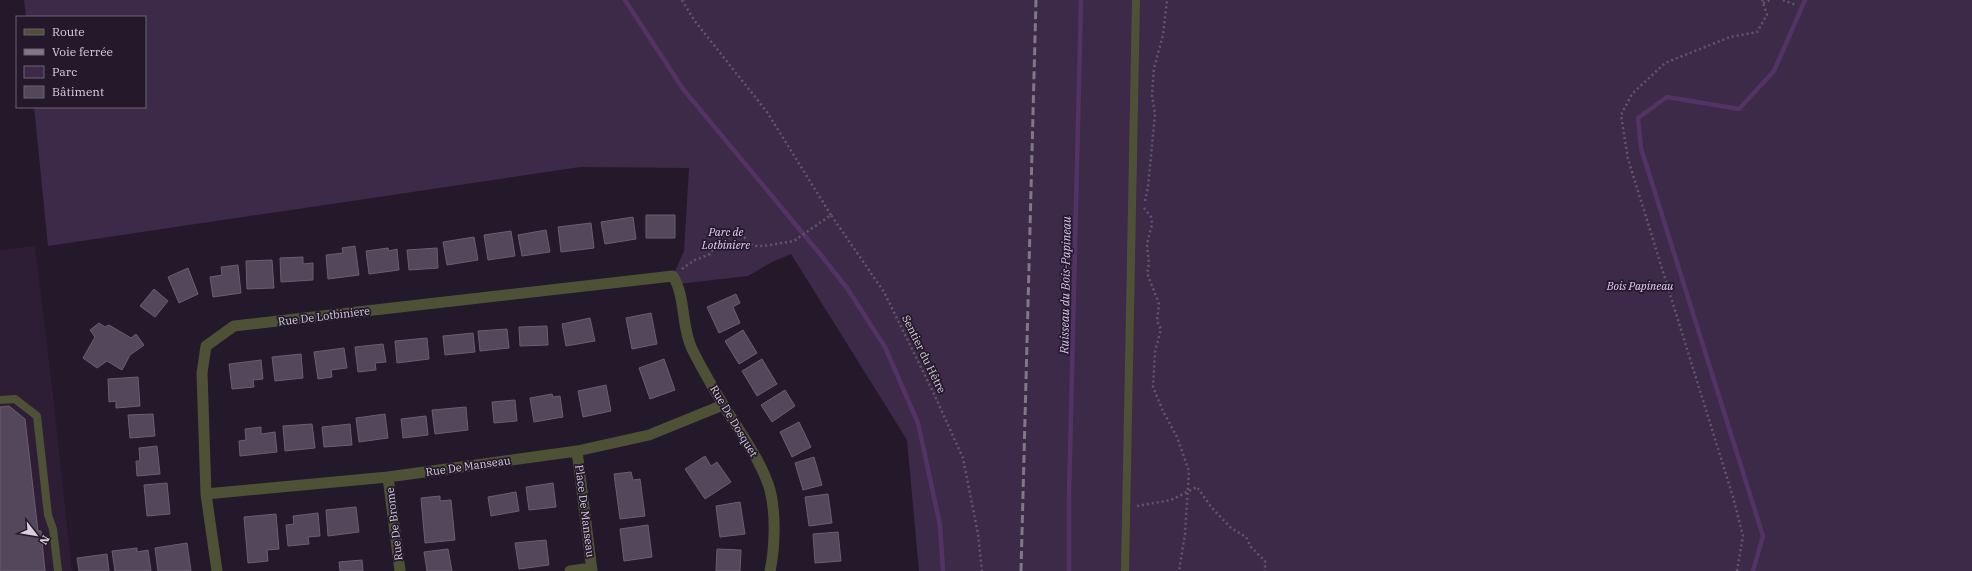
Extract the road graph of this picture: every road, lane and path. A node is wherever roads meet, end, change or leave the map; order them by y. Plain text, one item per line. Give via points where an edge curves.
1 (682, 0) edge
2 (1136, 0) edge
3 (1167, 0) edge
4 (1770, 0) edge
5 (1783, 0) edge
6 (1763, 1) edge
7 (1796, 5) dead end
8 (831, 215) junction
9 (673, 276) junction
10 (0, 400) edge
11 (723, 405) junction
12 (577, 451) junction
13 (388, 477) junction
14 (1188, 491) junction
15 (206, 494) junction
16 (1126, 507) junction
17 (58, 571) edge
18 (217, 571) edge
19 (400, 571) edge
20 (570, 571) edge
21 (591, 571) edge
22 (770, 571) edge
23 (982, 571) edge
24 (1125, 571) edge
25 (1179, 571) edge
26 (1265, 571) edge
27 (1737, 571) edge

1 - 8 path, Sentier du Hêtre via 694,20 767,112
2 - 16 lane
3 - 14 path via 1163,35 1154,68 1152,95 1155,114 1148,187 1143,208 1151,217 1152,224 1147,244 1147,273 1159,304 1157,321 1161,329 1155,352 1153,387 1185,458 1189,471
4 - 6 path
5 - 7 path
6 - 27 path via 1767,15 1757,32 1730,37 1665,63 1632,94 1621,115 1628,159 1733,497 1742,536
8 - 9 path via 794,240 764,246 754,246 747,242 742,232 726,234 720,237 710,254 693,261
8 - 23 path, Sentier du Hêtre via 884,292 963,458 978,534
9 - 11 street, Rue De Dosquet via 678,284 691,348
9 - 15 street, Rue De Lotbiniere via 234,326 206,346 202,373
10 - 17 lane via 15,399 37,416 48,516 53,529
11 - 12 street, Rue De Manseau via 650,435
11 - 22 street, Rue De Dosquet via 759,462 770,489 774,514
12 - 13 street, Rue De Manseau
12 - 21 street, Place De Manseau
13 - 15 street, Rue De Manseau
13 - 19 street, Rue De Brome
14 - 16 path via 1171,500
14 - 25 path
14 - 26 path via 1197,487 1231,528 1246,537 1251,547 1266,561
15 - 18 street, Rue De Lotbiniere
16 - 24 lane
20 - 21 street, Place De Manseau

